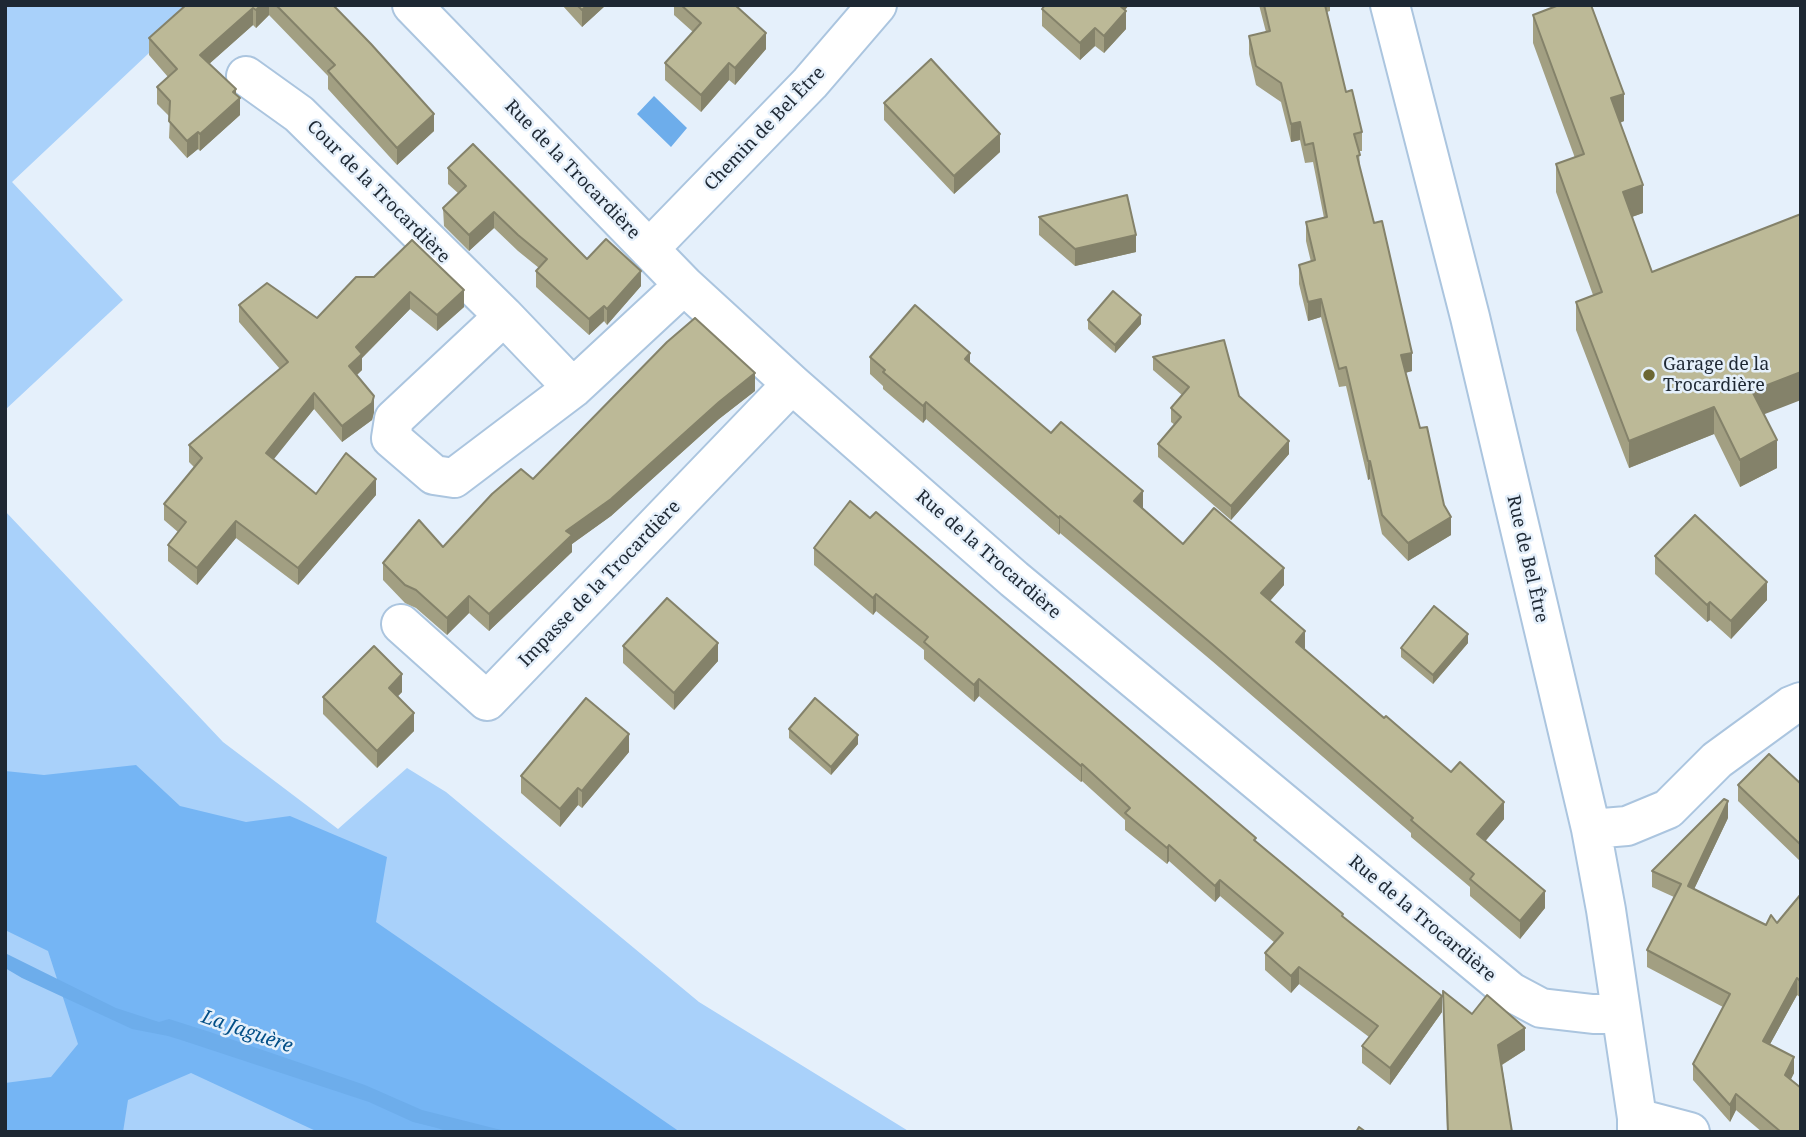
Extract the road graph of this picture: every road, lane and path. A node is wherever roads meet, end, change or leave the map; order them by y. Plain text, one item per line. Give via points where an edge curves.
1 (412, 5) edge
2 (877, 5) edge
3 (1390, 5) edge
4 (246, 76) dead end
5 (649, 249) junction
6 (684, 285) junction
7 (504, 316) junction
8 (792, 384) junction
9 (573, 388) junction
10 (401, 624) dead end
11 (1801, 702) edge
12 (1591, 829) junction
13 (1621, 1014) junction
14 (1637, 1125) edge
15 (1690, 1132) edge

1 - 5 street, Rue de la Trocardière
2 - 5 street, Chemin de Bel Être via 810,83
3 - 12 street, Rue de Bel Être via 1470,317
4 - 7 street, Cour de la Trocardière via 299,114
5 - 6 street, Rue de la Trocardière
6 - 8 street, Rue de la Trocardière
6 - 9 street
7 - 9 street, Cour de la Trocardière
7 - 9 street via 394,419 391,438 434,475 454,478
8 - 10 street, Impasse de la Trocardière via 487,701
8 - 13 street, Rue de la Trocardière via 1024,587 1511,992 1541,1009
11 - 12 street via 1717,760 1668,809 1626,826
12 - 13 street, Rue de Bel Être
13 - 14 street, Rue de Bel Être
14 - 15 street

